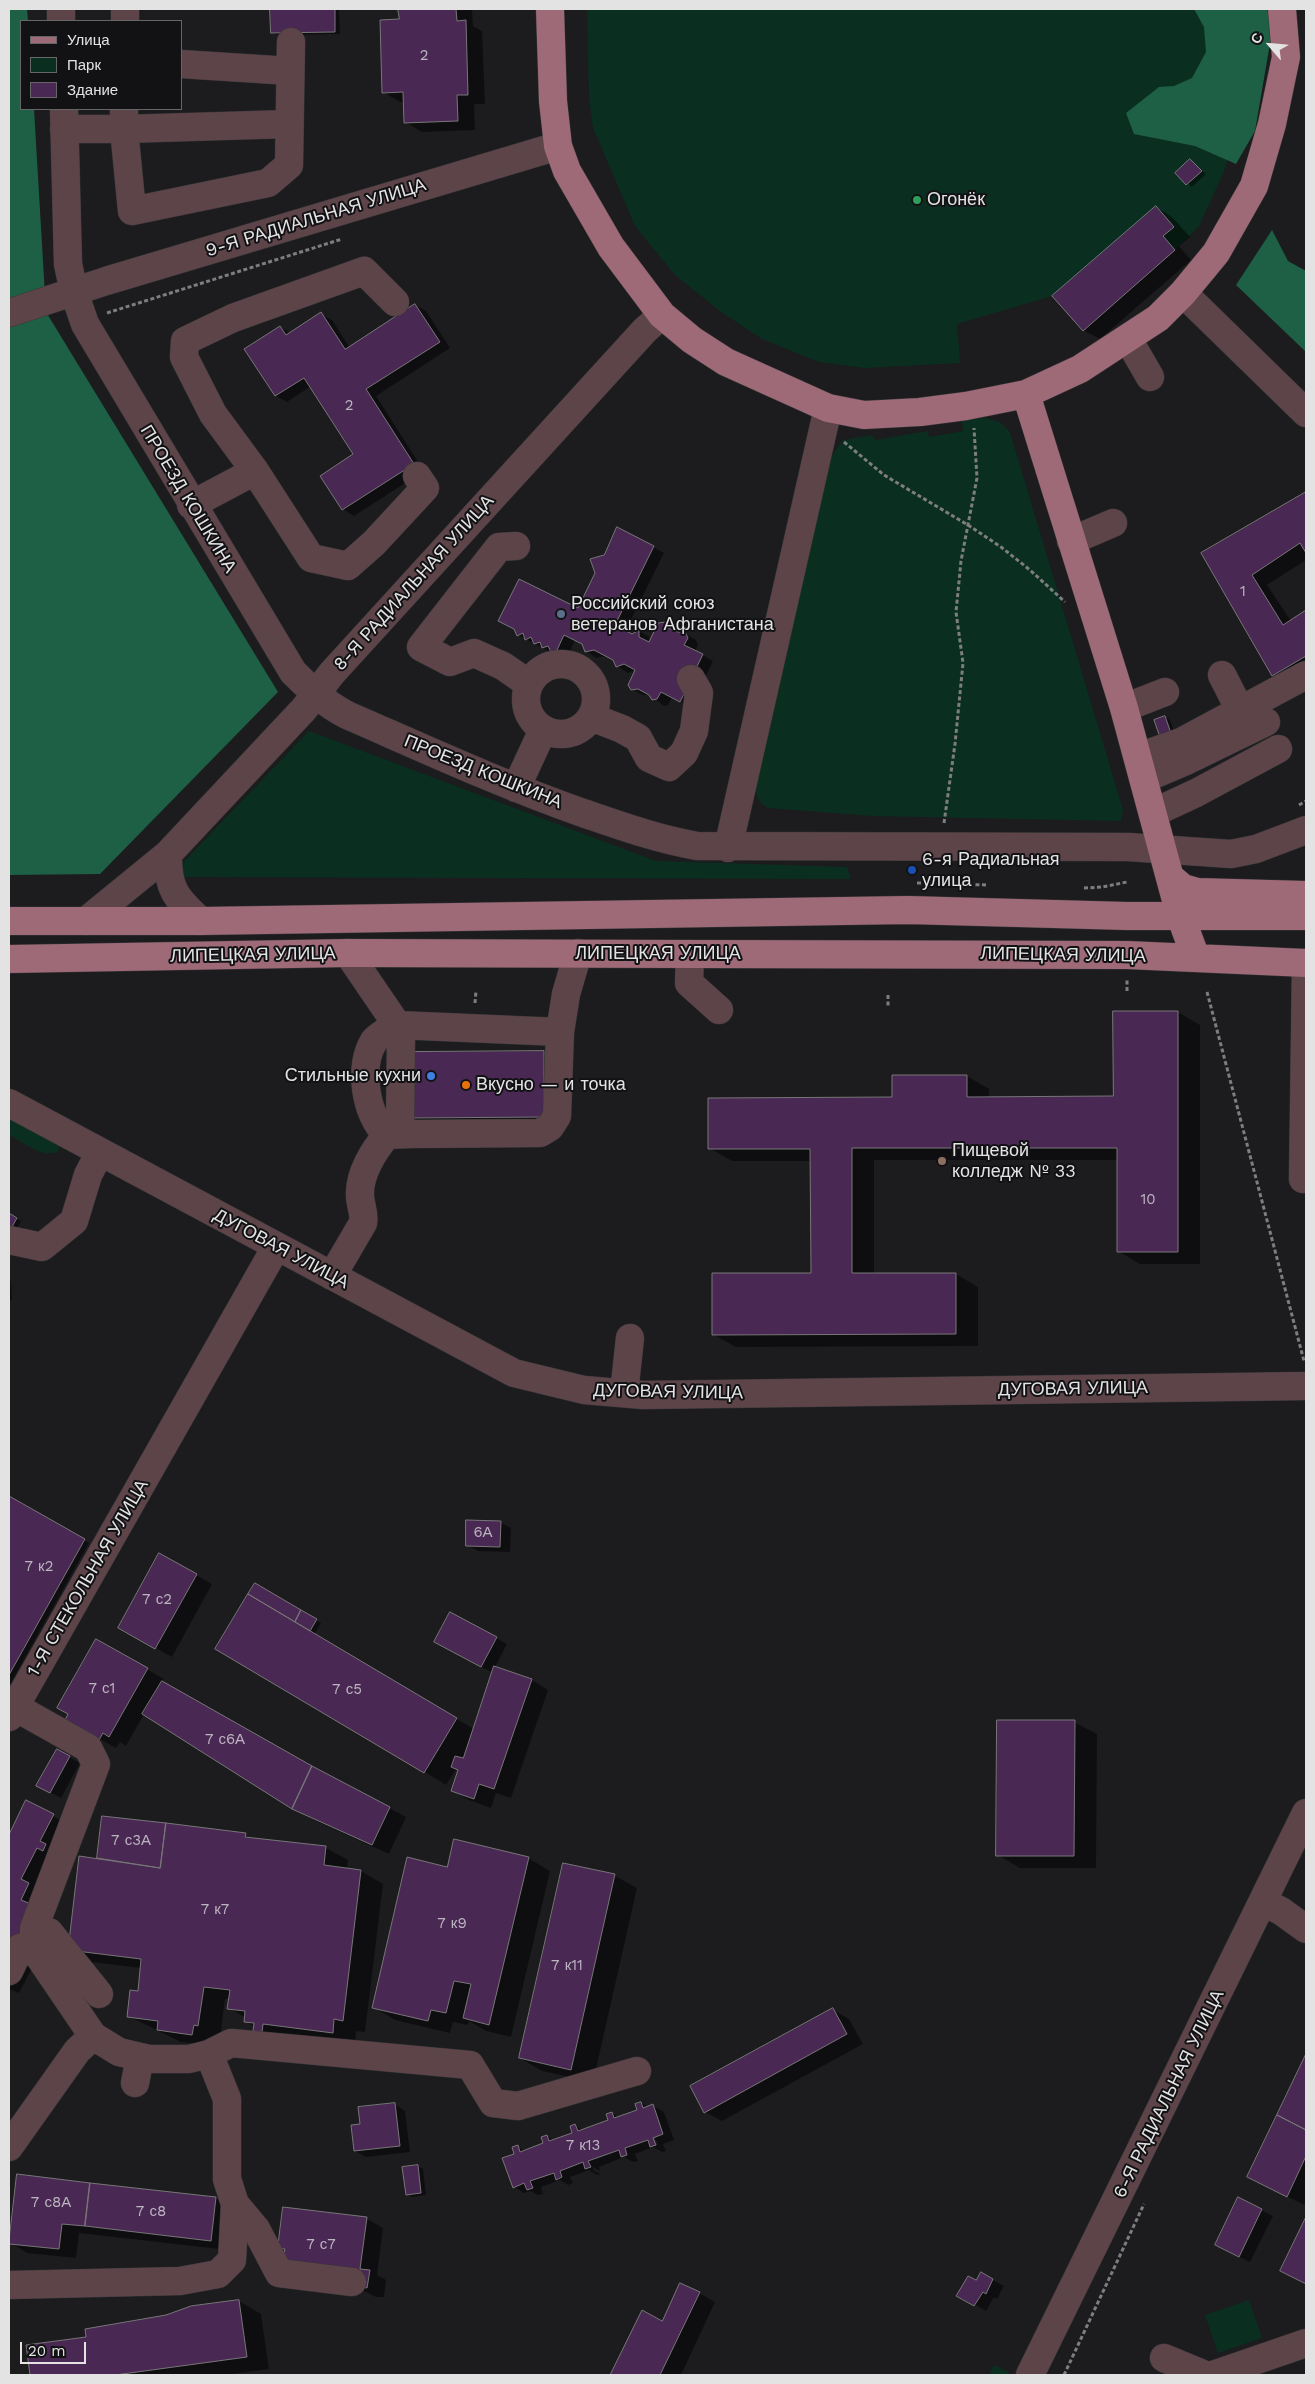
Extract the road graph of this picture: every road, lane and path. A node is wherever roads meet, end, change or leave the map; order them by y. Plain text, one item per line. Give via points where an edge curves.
1 (550, 9) edge
2 (1282, 9) edge
3 (291, 42) dead end
4 (182, 64) edge
5 (290, 71) junction
6 (64, 119) edge
7 (124, 119) edge
8 (289, 124) junction
9 (558, 146) junction
10 (345, 238) dead end
11 (81, 289) junction
12 (1183, 293) junction
13 (395, 302) dead end
14 (9, 312) edge
15 (662, 315) junction
16 (1128, 339) junction
17 (1150, 377) dead end
18 (1026, 394) junction
19 (828, 408) junction
20 (1306, 413) edge
21 (974, 426) dead end
22 (841, 438) dead end
23 (255, 471) junction
24 (417, 476) dead end
25 (191, 505) junction
26 (1114, 523) dead end
27 (968, 524) junction
28 (1070, 541) junction
29 (516, 546) dead end
30 (1071, 608) dead end
31 (1222, 675) dead end
32 (1306, 675) edge
33 (691, 679) dead end
34 (529, 684) junction
35 (1165, 692) dead end
36 (315, 696) junction
37 (1124, 708) junction
38 (1240, 710) junction
39 (591, 717) junction
40 (1266, 722) dead end
41 (543, 730) junction
42 (1278, 749) dead end
43 (1141, 768) junction
44 (516, 788) junction
45 (1153, 813) junction
46 (1306, 830) edge
47 (942, 833) dead end
48 (728, 848) junction
49 (1163, 850) junction
50 (168, 854) junction
51 (1170, 877) junction
52 (1306, 894) edge
53 (1180, 915) junction
54 (1306, 916) edge
55 (9, 921) edge
56 (86, 921) junction
57 (201, 921) junction
58 (348, 953) junction
59 (578, 953) junction
60 (690, 954) junction
61 (1196, 958) junction
62 (9, 959) edge
63 (1306, 963) edge
64 (1127, 978) dead end
65 (1127, 991) dead end
66 (1207, 992) dead end
67 (888, 995) dead end
68 (888, 1008) dead end
69 (719, 1010) dead end
70 (399, 1031) junction
71 (560, 1032) junction
72 (1306, 1032) edge
73 (9, 1103) edge
74 (399, 1132) junction
75 (100, 1152) junction
76 (1303, 1179) dead end
77 (9, 1240) edge
78 (276, 1247) junction
79 (332, 1276) junction
80 (630, 1338) dead end
81 (1306, 1366) edge
82 (1306, 1386) edge
83 (624, 1394) junction
84 (12, 1712) edge
85 (1306, 1813) edge
86 (1263, 1902) junction
87 (1306, 1929) edge
88 (34, 1936) junction
89 (9, 1971) edge
90 (99, 1994) dead end
91 (93, 2036) junction
92 (209, 2054) junction
93 (637, 2071) dead end
94 (9, 2147) edge
95 (235, 2204) junction
96 (352, 2282) dead end
97 (9, 2285) edge
98 (1306, 2343) edge
99 (1164, 2358) dead end
100 (1030, 2375) edge
101 (1205, 2375) edge
102 (1213, 2375) edge

1 - 9 main road
2 - 12 main road via 1286,57 1272,124 1254,186 1216,253
3 - 5 street
4 - 5 street
5 - 8 street
6 - 7 street
6 - 11 street, ПРОЕЗД КОШКИНА via 68,264
7 - 8 street
7 - 8 street via 132,211 268,183 289,165
9 - 11 street, 9-Я РАДИАЛЬНАЯ УЛИЦА
9 - 15 main road via 567,171 611,248
10 - 11 path via 97,316
11 - 14 street, 9-Я РАДИАЛЬНАЯ УЛИЦА
11 - 25 street, ПРОЕЗД КОШКИНА via 85,324
12 - 16 main road via 1158,318
12 - 20 street
13 - 23 street via 364,271 233,318 185,341 184,356 213,414
15 - 19 main road via 726,362
15 - 36 street, 8-Я РАДИАЛЬНАЯ УЛИЦА via 345,658
16 - 17 street
16 - 18 main road via 1080,369
18 - 19 main road via 920,412 864,414
18 - 28 main road
19 - 48 street
21 - 27 path via 977,478
22 - 27 path via 884,475
23 - 24 street via 311,558 348,566 425,488
23 - 25 street
25 - 36 street, ПРОЕЗД КОШКИНА via 293,672
26 - 28 street
27 - 30 path via 1030,570
27 - 47 path via 956,612 963,663 956,744
28 - 37 main road
29 - 34 street via 499,547 421,647 450,662 474,653
31 - 38 street
32 - 38 street
33 - 39 street via 699,693 694,731 684,753 669,767 649,758 638,738
34 - 39 street via 540,671 554,665 570,665 584,673 593,686 596,702
34 - 41 street via 527,709
35 - 37 street
36 - 44 street, ПРОЕЗД КОШКИНА via 347,715
36 - 50 street, 8-Я РАДИАЛЬНАЯ УЛИЦА
37 - 43 main road
38 - 43 street
39 - 41 street via 570,734
40 - 43 street via 1195,757
41 - 44 street
42 - 45 street
43 - 45 main road
44 - 48 street, ПРОЕЗД КОШКИНА via 640,833 697,846
45 - 49 main road
46 - 49 street, ПРОЕЗД КОШКИНА via 1256,849 1231,854
48 - 49 street, ПРОЕЗД КОШКИНА via 1128,847
49 - 51 main road
50 - 56 street, 8-Я РАДИАЛЬНАЯ УЛИЦА
50 - 57 street via 171,886 177,898
51 - 52 main road via 1183,888 1197,892
51 - 53 main road
53 - 54 main road, ЛИПЕЦКАЯ УЛИЦА
53 - 57 main road, ЛИПЕЦКАЯ УЛИЦА via 908,910
53 - 61 main road
55 - 56 main road, ЛИПЕЦКАЯ УЛИЦА
56 - 57 main road, ЛИПЕЦКАЯ УЛИЦА
58 - 59 main road, ЛИПЕЦКАЯ УЛИЦА
58 - 62 main road, ЛИПЕЦКАЯ УЛИЦА
58 - 70 street
59 - 60 main road, ЛИПЕЦКАЯ УЛИЦА
59 - 71 street via 566,994
60 - 61 main road, ЛИПЕЦКАЯ УЛИЦА
60 - 69 street via 689,983
61 - 63 main road, ЛИПЕЦКАЯ УЛИЦА
63 - 72 street
64 - 65 path
66 - 81 path
67 - 68 path
70 - 71 street
70 - 74 street via 375,1040 366,1060 367,1097 373,1118
71 - 74 street via 557,1116 550,1127 540,1133
72 - 76 street
73 - 75 street, ДУГОВАЯ УЛИЦА
74 - 79 street via 374,1150 359,1195 364,1223
75 - 77 street via 88,1174 74,1221 42,1247
75 - 78 street, ДУГОВАЯ УЛИЦА
78 - 79 street, ДУГОВАЯ УЛИЦА
78 - 84 street, 1-Я СТЕКОЛЬНАЯ УЛИЦА
79 - 83 street, ДУГОВАЯ УЛИЦА via 514,1373 584,1390
80 - 83 street
82 - 83 street, ДУГОВАЯ УЛИЦА
84 - 88 street, 1-Я СТЕКОЛЬНАЯ УЛИЦА via 103,1758 96,1764
85 - 86 street, 6-Я РАДИАЛЬНАЯ УЛИЦА
86 - 87 street
86 - 100 street, 6-Я РАДИАЛЬНАЯ УЛИЦА
88 - 89 street via 20,1948
88 - 90 street via 49,1932
88 - 91 street via 40,1958
91 - 92 street via 120,2052 138,2070 149,2059 189,2059
91 - 94 street via 77,2051
92 - 93 street via 231,2043 470,2065 493,2103 518,2106
92 - 95 street via 227,2099 227,2179
95 - 96 street via 256,2229 279,2273
95 - 97 street via 232,2260 218,2274 180,2281
98 - 102 street
99 - 101 street

